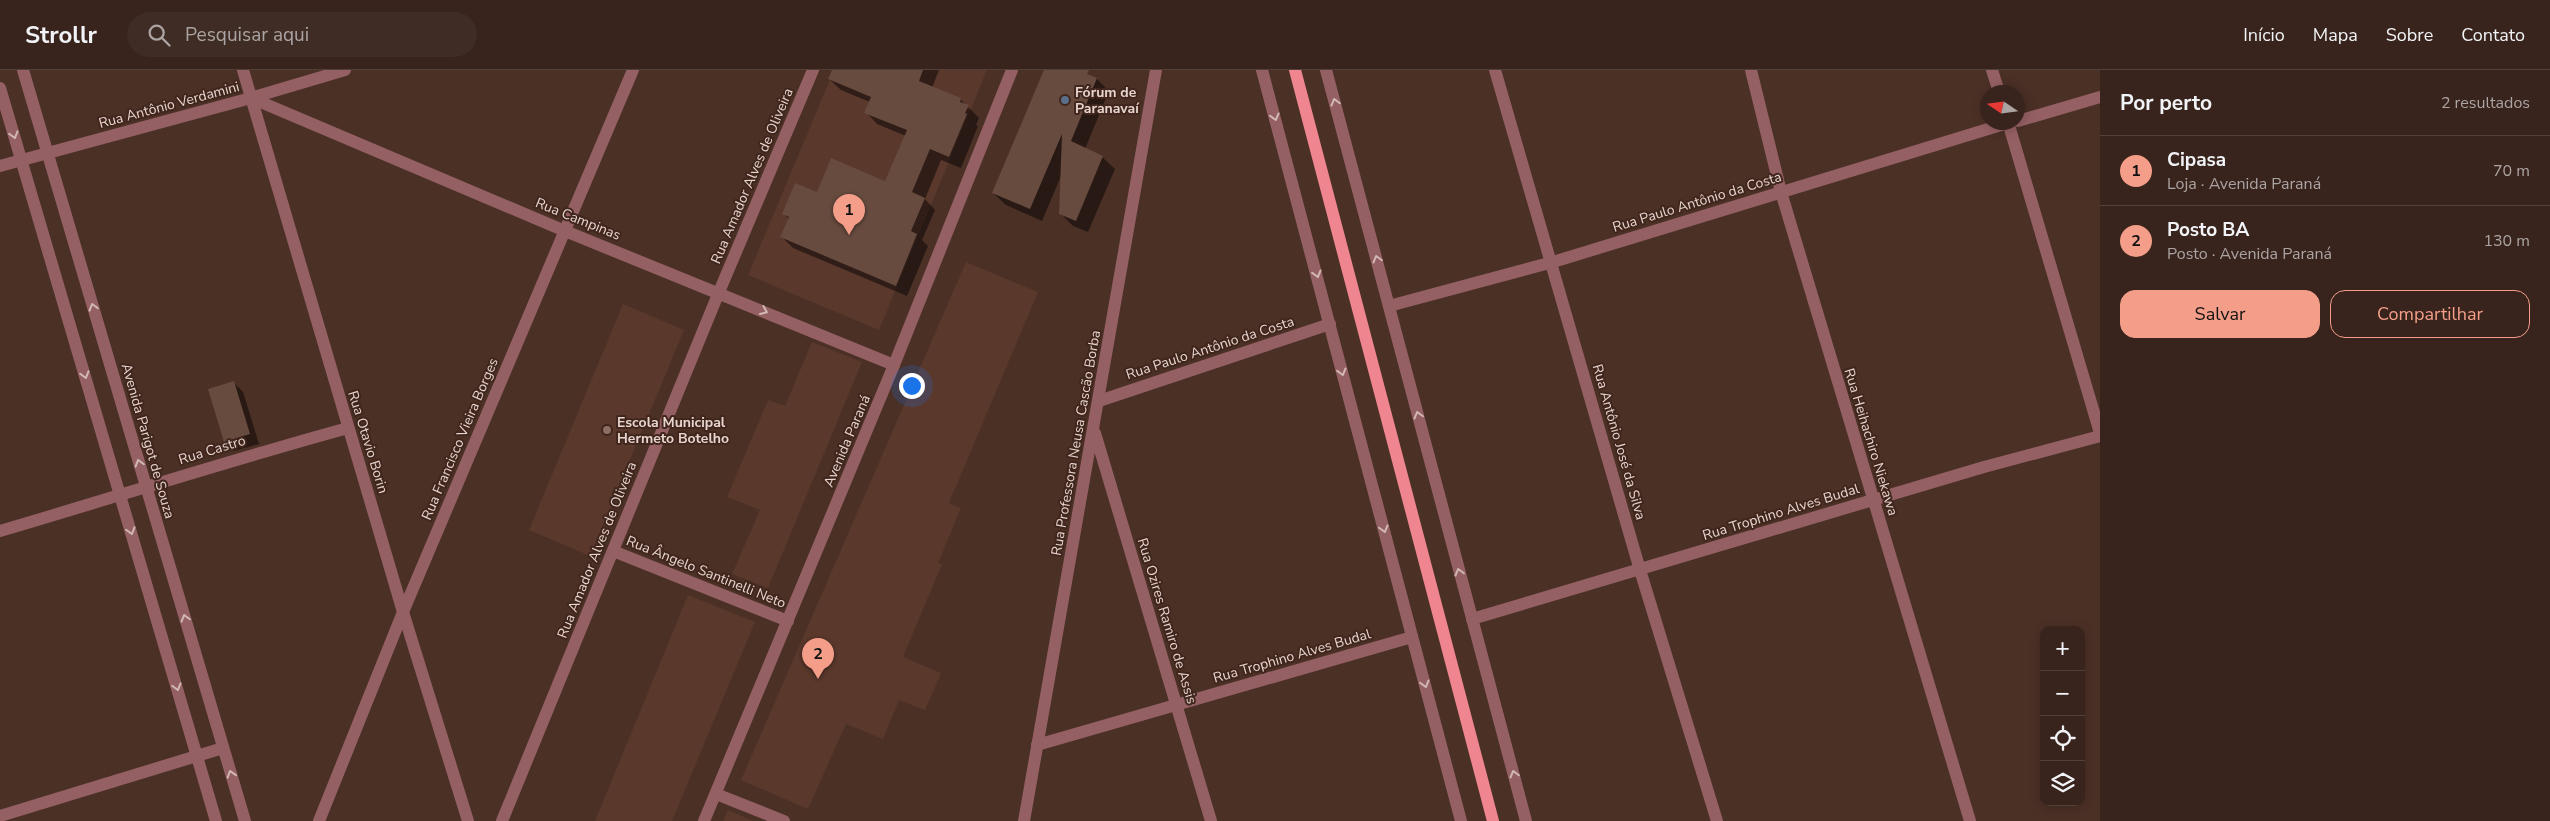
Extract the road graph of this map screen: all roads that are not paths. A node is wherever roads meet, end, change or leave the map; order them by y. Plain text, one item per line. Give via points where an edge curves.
1 (23, 70) edge
2 (242, 70) edge
3 (345, 70) edge
4 (633, 70) edge
5 (813, 70) edge
6 (1012, 70) edge
7 (1156, 70) edge
8 (1262, 70) edge
9 (1295, 70) edge
10 (1326, 70) edge
11 (1496, 70) edge
12 (1751, 70) edge
13 (1992, 70) edge
14 (1997, 85) edge
15 (0, 88) edge
16 (2100, 97) edge
17 (251, 98) junction
18 (2025, 118) edge
19 (1985, 130) edge
20 (2013, 130) edge
21 (47, 152) junction
22 (21, 160) junction
23 (0, 166) edge
24 (1781, 192) junction
25 (565, 231) junction
26 (1553, 262) junction
27 (719, 292) junction
28 (1390, 306) junction
29 (1330, 324) junction
30 (894, 365) junction
31 (1099, 401) junction
32 (348, 428) junction
33 (1094, 430) junction
34 (2100, 434) edge
35 (146, 488) junction
36 (120, 495) junction
37 (1872, 501) junction
38 (0, 531) edge
39 (613, 551) junction
40 (1640, 570) junction
41 (403, 612) junction
42 (1472, 619) junction
43 (788, 621) junction
44 (1412, 636) junction
45 (1176, 705) junction
46 (1037, 745) junction
47 (223, 748) junction
48 (197, 757) junction
49 (716, 794) junction
50 (0, 816) edge
51 (216, 821) edge
52 (245, 821) edge
53 (319, 821) edge
54 (468, 821) edge
55 (502, 821) edge
56 (704, 821) edge
57 (784, 821) edge
58 (1024, 821) edge
59 (1211, 821) edge
60 (1461, 821) edge
61 (1493, 821) edge
62 (1526, 821) edge
63 (1717, 821) edge
64 (1970, 821) edge

1 - 21 street, Avenida Parigot de Souza
2 - 17 street, Rua Otavio Borin
3 - 17 street, Rua Antônio Verdamini
4 - 25 street, Rua Francisco Vieira Borges
5 - 27 street, Rua Amador Alves de Oliveira
6 - 30 street, Avenida Paraná
7 - 31 street, Rua Professora Neusa Cascão Borba
8 -> 29 street
9 - 61 main road
28 -> 10 street
11 - 26 street, Rua Antônio José da Silva
12 - 24 street, Rua Heihachiro Niekawa
13 - 14 street
15 -> 22 street
16 - 18 street, Rua Paulo Antônio da Costa
17 - 21 street, Rua Antônio Verdamini
17 - 25 street, Rua Campinas
17 - 32 street, Rua Otavio Borin
19 - 24 street, Rua Paulo Antônio da Costa
20 - 34 street
21 - 22 street, Rua Antônio Verdamini
35 -> 21 street, Avenida Parigot de Souza
22 - 23 street, Rua Antônio Verdamini
22 -> 36 street
24 - 26 street, Rua Paulo Antônio da Costa
24 - 37 street, Rua Heihachiro Niekawa
25 - 27 street, Rua Campinas
25 - 41 street, Rua Francisco Vieira Borges
26 - 28 street, Rua Paulo Antônio da Costa
26 - 40 street, Rua Antônio José da Silva
27 -> 30 street, Rua Campinas
27 - 39 street, Rua Amador Alves de Oliveira
42 -> 28 street
29 - 31 street, Rua Paulo Antônio da Costa
29 -> 44 street
30 - 43 street, Avenida Paraná
31 - 33 street, Rua Professora Neusa Cascão Borba
32 - 35 street, Rua Castro via 196,470
32 - 41 street, Rua Otavio Borin
33 - 45 street, Rua Ozires Ramiro de Assis
33 - 46 street, Rua Professora Neusa Cascão Borba
34 - 37 street, Rua Trophino Alves Budal
35 - 36 street, Rua Castro
47 -> 35 street, Avenida Parigot de Souza
36 - 38 street, Rua Castro
36 -> 48 street
37 - 40 street, Rua Trophino Alves Budal
37 - 64 street, Rua Heihachiro Niekawa
39 - 43 street, Rua Ângelo Santinelli Neto
39 - 55 street, Rua Amador Alves de Oliveira
40 - 42 street, Rua Trophino Alves Budal
40 - 63 street, Rua Antônio José da Silva
41 - 53 street, Rua Francisco Vieira Borges
41 - 54 street, Rua Otavio Borin
62 -> 42 street
43 - 49 street, Avenida Paraná
44 - 45 street, Rua Trophino Alves Budal
44 -> 60 street
45 - 46 street, Rua Trophino Alves Budal
45 - 59 street, Rua Ozires Ramiro de Assis
46 - 58 street, Rua Professora Neusa Cascão Borba
47 - 48 street
52 -> 47 street, Avenida Parigot de Souza
48 - 50 street
48 - 51 street
49 - 56 street, Avenida Paraná
49 - 57 street

